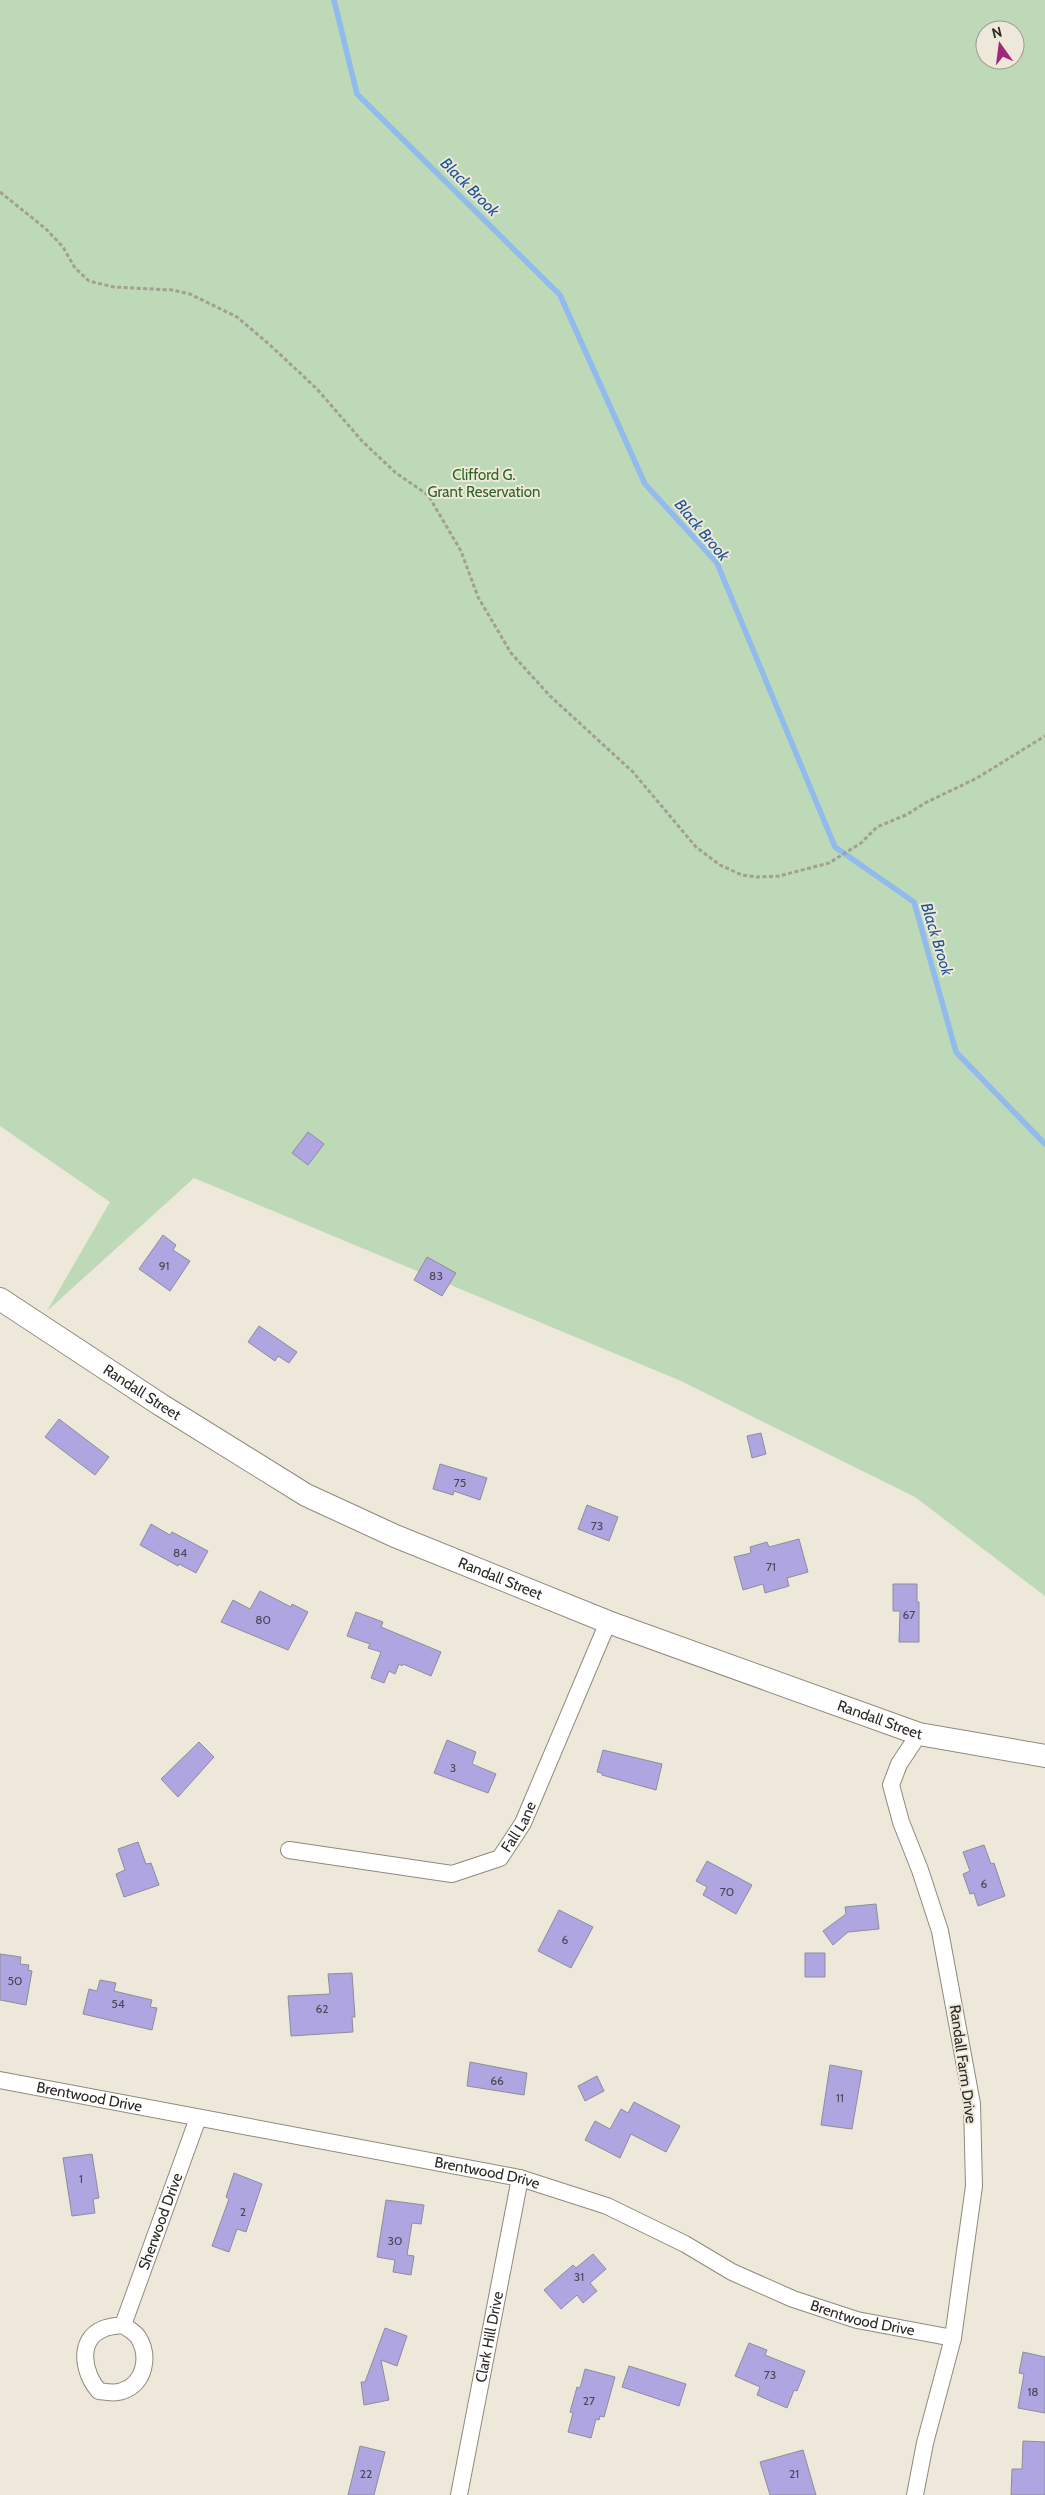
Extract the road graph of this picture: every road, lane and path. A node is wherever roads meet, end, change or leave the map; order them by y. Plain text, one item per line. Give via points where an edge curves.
1 (0, 192) edge
2 (1045, 736) edge
3 (0, 1299) edge
4 (608, 1622) junction
5 (919, 1734) junction
6 (1045, 1756) edge
7 (288, 1850) dead end
8 (0, 2080) edge
9 (198, 2118) junction
10 (520, 2178) junction
11 (123, 2325) dead end
12 (953, 2338) junction
13 (459, 2495) edge
14 (915, 2495) edge

1 - 2 path via 50,234 89,281 114,287 190,294 237,317 270,345 317,389 396,473 428,495 461,551 474,588 496,630 523,666 550,696 633,772 689,839 712,860 735,872 757,877 779,876 837,859 877,827 977,778
3 - 4 street, Randall Street via 306,1495 395,1536
4 - 5 street, Randall Street
4 - 7 street, Fall Lane via 523,1823 500,1858 452,1874
5 - 6 street, Randall Street
5 - 12 street, Randall Farm Drive via 899,1764 891,1785 900,1822 940,1931 972,2104 974,2186
8 - 9 street, Brentwood Drive
9 - 10 street, Brentwood Drive
9 - 11 street, Sherwood Drive
10 - 12 street, Brentwood Drive via 607,2206 686,2244 732,2272 793,2299 857,2320
10 - 13 street, Clark Hill Drive
12 - 14 street, Randall Farm Drive via 925,2442

